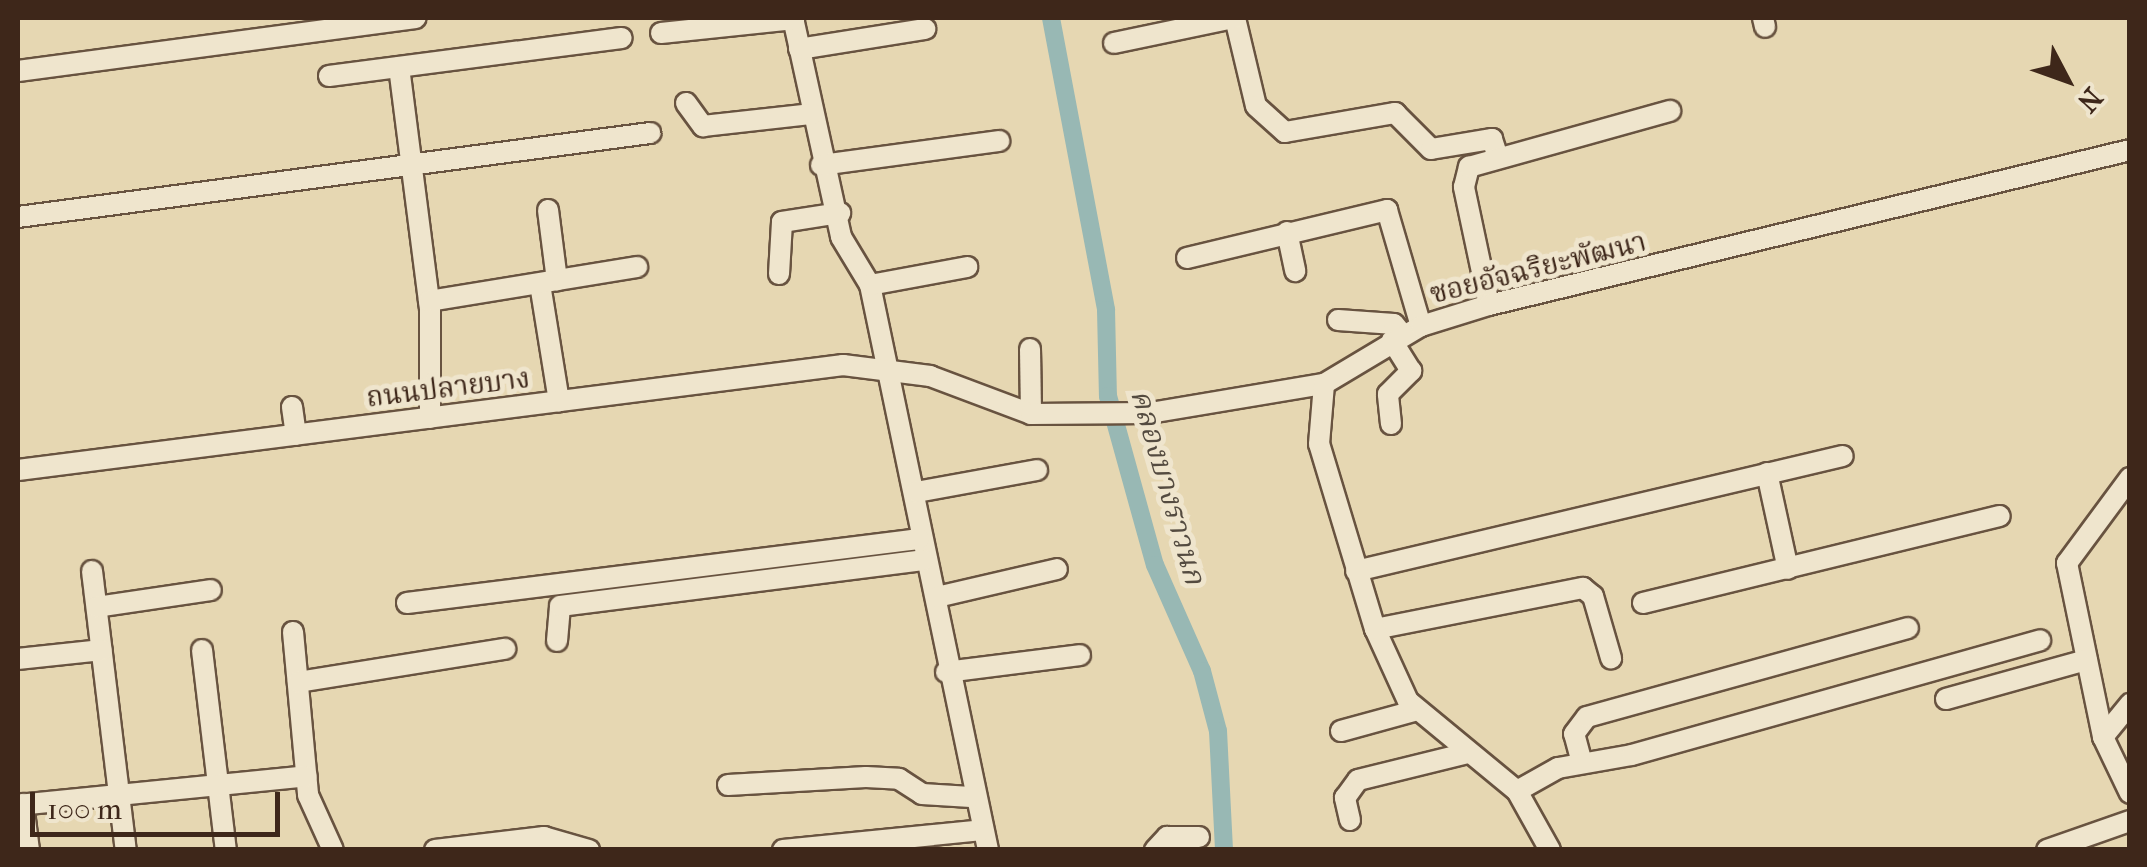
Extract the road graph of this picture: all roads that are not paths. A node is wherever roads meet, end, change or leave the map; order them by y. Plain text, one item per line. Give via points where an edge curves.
1 (415, 18) edge
2 (793, 18) edge
3 (1235, 18) edge
4 (925, 29) dead end
5 (661, 33) dead end
6 (622, 38) dead end
7 (1114, 43) dead end
8 (800, 50) junction
9 (398, 67) junction
10 (18, 71) edge
11 (330, 76) dead end
12 (686, 103) dead end
13 (1670, 111) dead end
14 (812, 114) junction
15 (650, 133) dead end
16 (998, 141) dead end
17 (2130, 150) edge
18 (1498, 158) junction
19 (821, 165) junction
20 (411, 167) junction
21 (548, 210) dead end
22 (840, 213) junction
23 (18, 217) edge
24 (1287, 232) junction
25 (1187, 258) dead end
26 (637, 267) dead end
27 (966, 267) dead end
28 (1295, 271) dead end
29 (779, 274) dead end
30 (549, 282) junction
31 (870, 285) junction
32 (429, 301) junction
33 (1489, 305) junction
34 (1338, 320) dead end
35 (1406, 334) junction
36 (1030, 348) dead end
37 (886, 368) junction
38 (1324, 384) junction
39 (559, 402) junction
40 (292, 407) dead end
41 (1032, 414) junction
42 (430, 418) junction
43 (1392, 424) dead end
44 (296, 435) junction
45 (1843, 456) dead end
46 (18, 470) edge
47 (1037, 470) dead end
48 (1767, 473) junction
49 (2130, 478) edge
50 (916, 492) junction
51 (2000, 516) dead end
52 (921, 549) junction
53 (1057, 569) dead end
54 (1788, 569) junction
55 (92, 571) dead end
56 (1356, 571) junction
57 (211, 590) dead end
58 (937, 597) junction
59 (406, 603) dead end
60 (1642, 603) dead end
61 (97, 608) junction
62 (1908, 628) dead end
63 (1375, 629) junction
64 (292, 632) dead end
65 (2040, 640) dead end
66 (557, 641) dead end
67 (505, 649) dead end
68 (102, 650) junction
69 (202, 650) dead end
70 (1080, 655) dead end
71 (1610, 658) dead end
72 (18, 659) edge
73 (2087, 660) junction
74 (946, 672) junction
75 (298, 682) junction
76 (1946, 699) dead end
77 (2130, 704) edge
78 (1417, 710) junction
79 (1341, 731) dead end
80 (2103, 737) junction
81 (1468, 753) junction
82 (1582, 763) junction
83 (306, 776) junction
84 (219, 781) junction
85 (728, 785) dead end
86 (1517, 791) junction
87 (120, 793) junction
88 (2130, 793) edge
89 (971, 796) junction
90 (20, 804) edge
91 (1350, 820) dead end
92 (2130, 821) edge
93 (1199, 837) dead end
94 (985, 840) edge
95 (545, 843) edge
96 (29, 850) edge
97 (126, 850) edge
98 (226, 850) edge
99 (333, 850) edge
100 (435, 850) edge
101 (590, 850) edge
102 (783, 850) edge
103 (1156, 850) edge
104 (1550, 850) edge
105 (2046, 850) edge

1 - 10 street
2 - 5 street
2 - 8 street
3 - 7 street
3 - 18 street via 1256,106 1293,134 1395,113 1431,148 1492,139
4 - 8 street
6 - 9 street
8 - 14 street
9 - 11 street
9 - 20 street
12 - 14 street via 704,126
13 - 18 street
14 - 19 street
15 - 20 street
16 - 19 street
17 - 33 street, ซอยอัจฉริยะพัฒนา
18 - 33 street via 1465,173
19 - 22 street
20 - 23 street
20 - 32 street
21 - 30 street
22 - 29 street via 782,222
22 - 31 street via 841,237
24 - 25 street
24 - 28 street
24 - 35 street via 1388,210
26 - 30 street
27 - 31 street
30 - 32 street
30 - 39 street
31 - 37 street
32 - 42 street
33 - 35 street, ซอยอัจฉริยะพัฒนา
34 - 35 street via 1394,324
35 - 38 street, ซอยอัจฉริยะพัฒนา
35 - 43 street via 1410,371 1388,394
36 - 41 street
37 - 39 street, ถนนปลายบาง via 843,365
37 - 41 street, ถนนปลายบาง
37 - 50 street
38 - 41 street, ถนนปลายบาง via 1150,414
38 - 56 street via 1320,444
39 - 42 street, ถนนปลายบาง
40 - 44 street
42 - 44 street, ถนนปลายบาง
44 - 46 street, ถนนปลายบาง
45 - 48 street
47 - 50 street
48 - 54 street
48 - 56 street
49 - 73 street via 2069,557
50 - 52 street
51 - 54 street
52 - 58 street
52 - 59 street
52 - 66 street via 560,606
53 - 58 street
54 - 60 street
55 - 61 street
56 - 63 street
57 - 61 street
58 - 74 street
61 - 68 street
62 - 82 street via 1587,718 1574,734
63 - 71 street via 1583,588 1593,596
63 - 78 street
64 - 75 street
65 - 82 street
67 - 75 street
68 - 72 street
68 - 87 street
69 - 84 street
70 - 74 street
73 - 76 street
73 - 80 street
74 - 89 street
75 - 83 street
77 - 80 street
78 - 79 street
78 - 81 street
80 - 88 street
81 - 86 street
81 - 91 street via 1358,780 1345,798
82 - 86 street
83 - 84 street
83 - 99 street
84 - 87 street
84 - 98 street
85 - 89 street via 882,778 922,794
86 - 104 street
87 - 90 street
87 - 97 street
89 - 94 street
90 - 96 street
92 - 105 street
93 - 103 street via 1168,836
94 - 102 street
95 - 100 street
95 - 101 street

